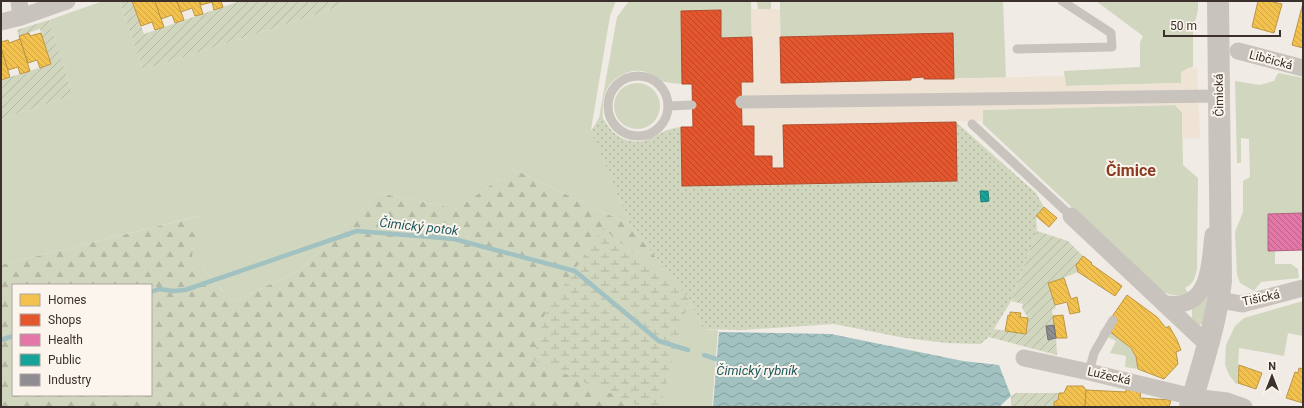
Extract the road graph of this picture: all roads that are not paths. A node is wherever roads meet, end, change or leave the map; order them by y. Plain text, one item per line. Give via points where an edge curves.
1 (67, 1) edge
2 (1062, 1) edge
3 (1218, 1) edge
4 (20, 9) edge
5 (1, 22) edge
6 (1017, 49) dead end
7 (1238, 51) dead end
8 (1303, 68) edge
9 (1219, 96) junction
10 (742, 102) dead end
11 (692, 105) dead end
12 (668, 106) junction
13 (972, 124) dead end
14 (1220, 189) junction
15 (1071, 216) joint
16 (1303, 288) edge
17 (1219, 300) junction
18 (1164, 304) junction
19 (1114, 320) dead end
20 (1209, 346) junction
21 (1024, 358) dead end
22 (1089, 372) junction
23 (1191, 402) edge
24 (1244, 407) edge

1 - 4 street
2 - 6 lane via 1111,33 1112,47
3 - 9 street, Čimická
4 - 5 street
7 - 8 street, Libčická
9 - 10 street
9 - 14 street, Čimická
11 - 12 lane
12 - 12 lane via 664,92 656,81 647,77 628,77 613,88 609,97 609,117 623,132 643,135 653,132 661,125
13 - 15 lane
14 - 17 street, Čimická
14 - 18 street, Čimická via 1205,283 1197,296 1188,302
15 - 18 street
16 - 17 street, Tišická via 1242,304
17 - 20 street, Čimická
18 - 20 street
19 - 22 lane via 1094,353
20 - 23 street, Čimická
21 - 22 street, Lužecká
22 - 23 street, Lužecká
23 - 24 street, Lužecká via 1227,401

